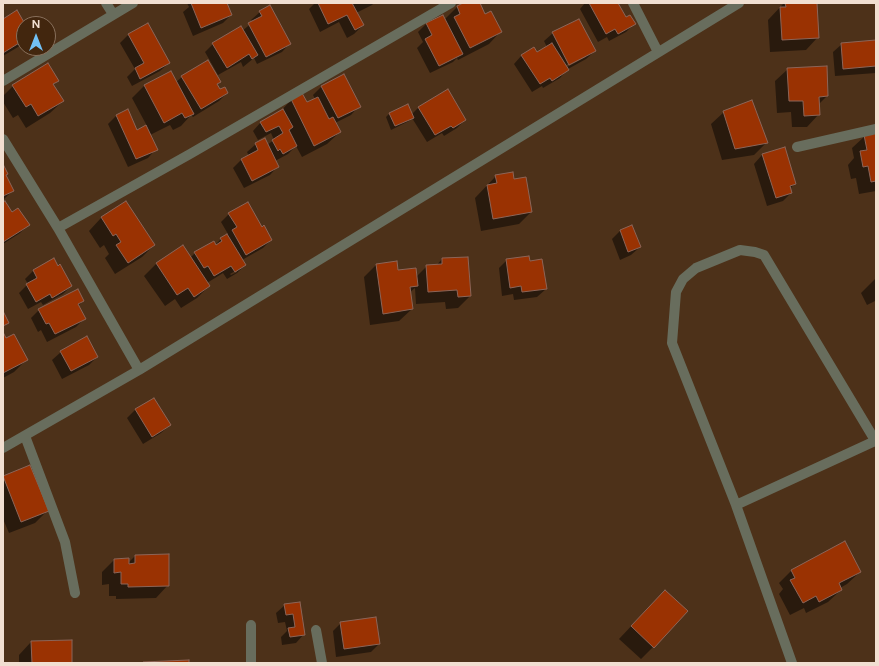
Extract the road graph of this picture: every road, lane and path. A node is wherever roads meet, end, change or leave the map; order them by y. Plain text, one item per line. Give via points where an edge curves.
1 (106, 3) edge
2 (133, 3) edge
3 (451, 3) edge
4 (633, 3) edge
5 (739, 3) edge
6 (113, 14) junction
7 (658, 52) junction
8 (3, 81) edge
9 (876, 130) edge
10 (3, 138) edge
11 (797, 147) dead end
12 (58, 228) junction
13 (139, 370) junction
14 (25, 436) junction
15 (876, 442) edge
16 (3, 448) edge
17 (736, 505) junction
18 (76, 593) dead end
19 (251, 625) dead end
20 (316, 630) dead end
21 (251, 663) edge
22 (322, 663) edge
23 (792, 663) edge

1 - 6 street
2 - 6 street
3 - 12 street
4 - 7 street
5 - 7 street
6 - 8 street
7 - 13 street
9 - 11 street
10 - 12 street
12 - 13 street
13 - 14 street
14 - 16 street
14 - 18 street via 65,542
15 - 17 street
15 - 17 street via 764,255 740,250 696,268 676,292 672,343
17 - 23 street
19 - 21 street
20 - 22 street

